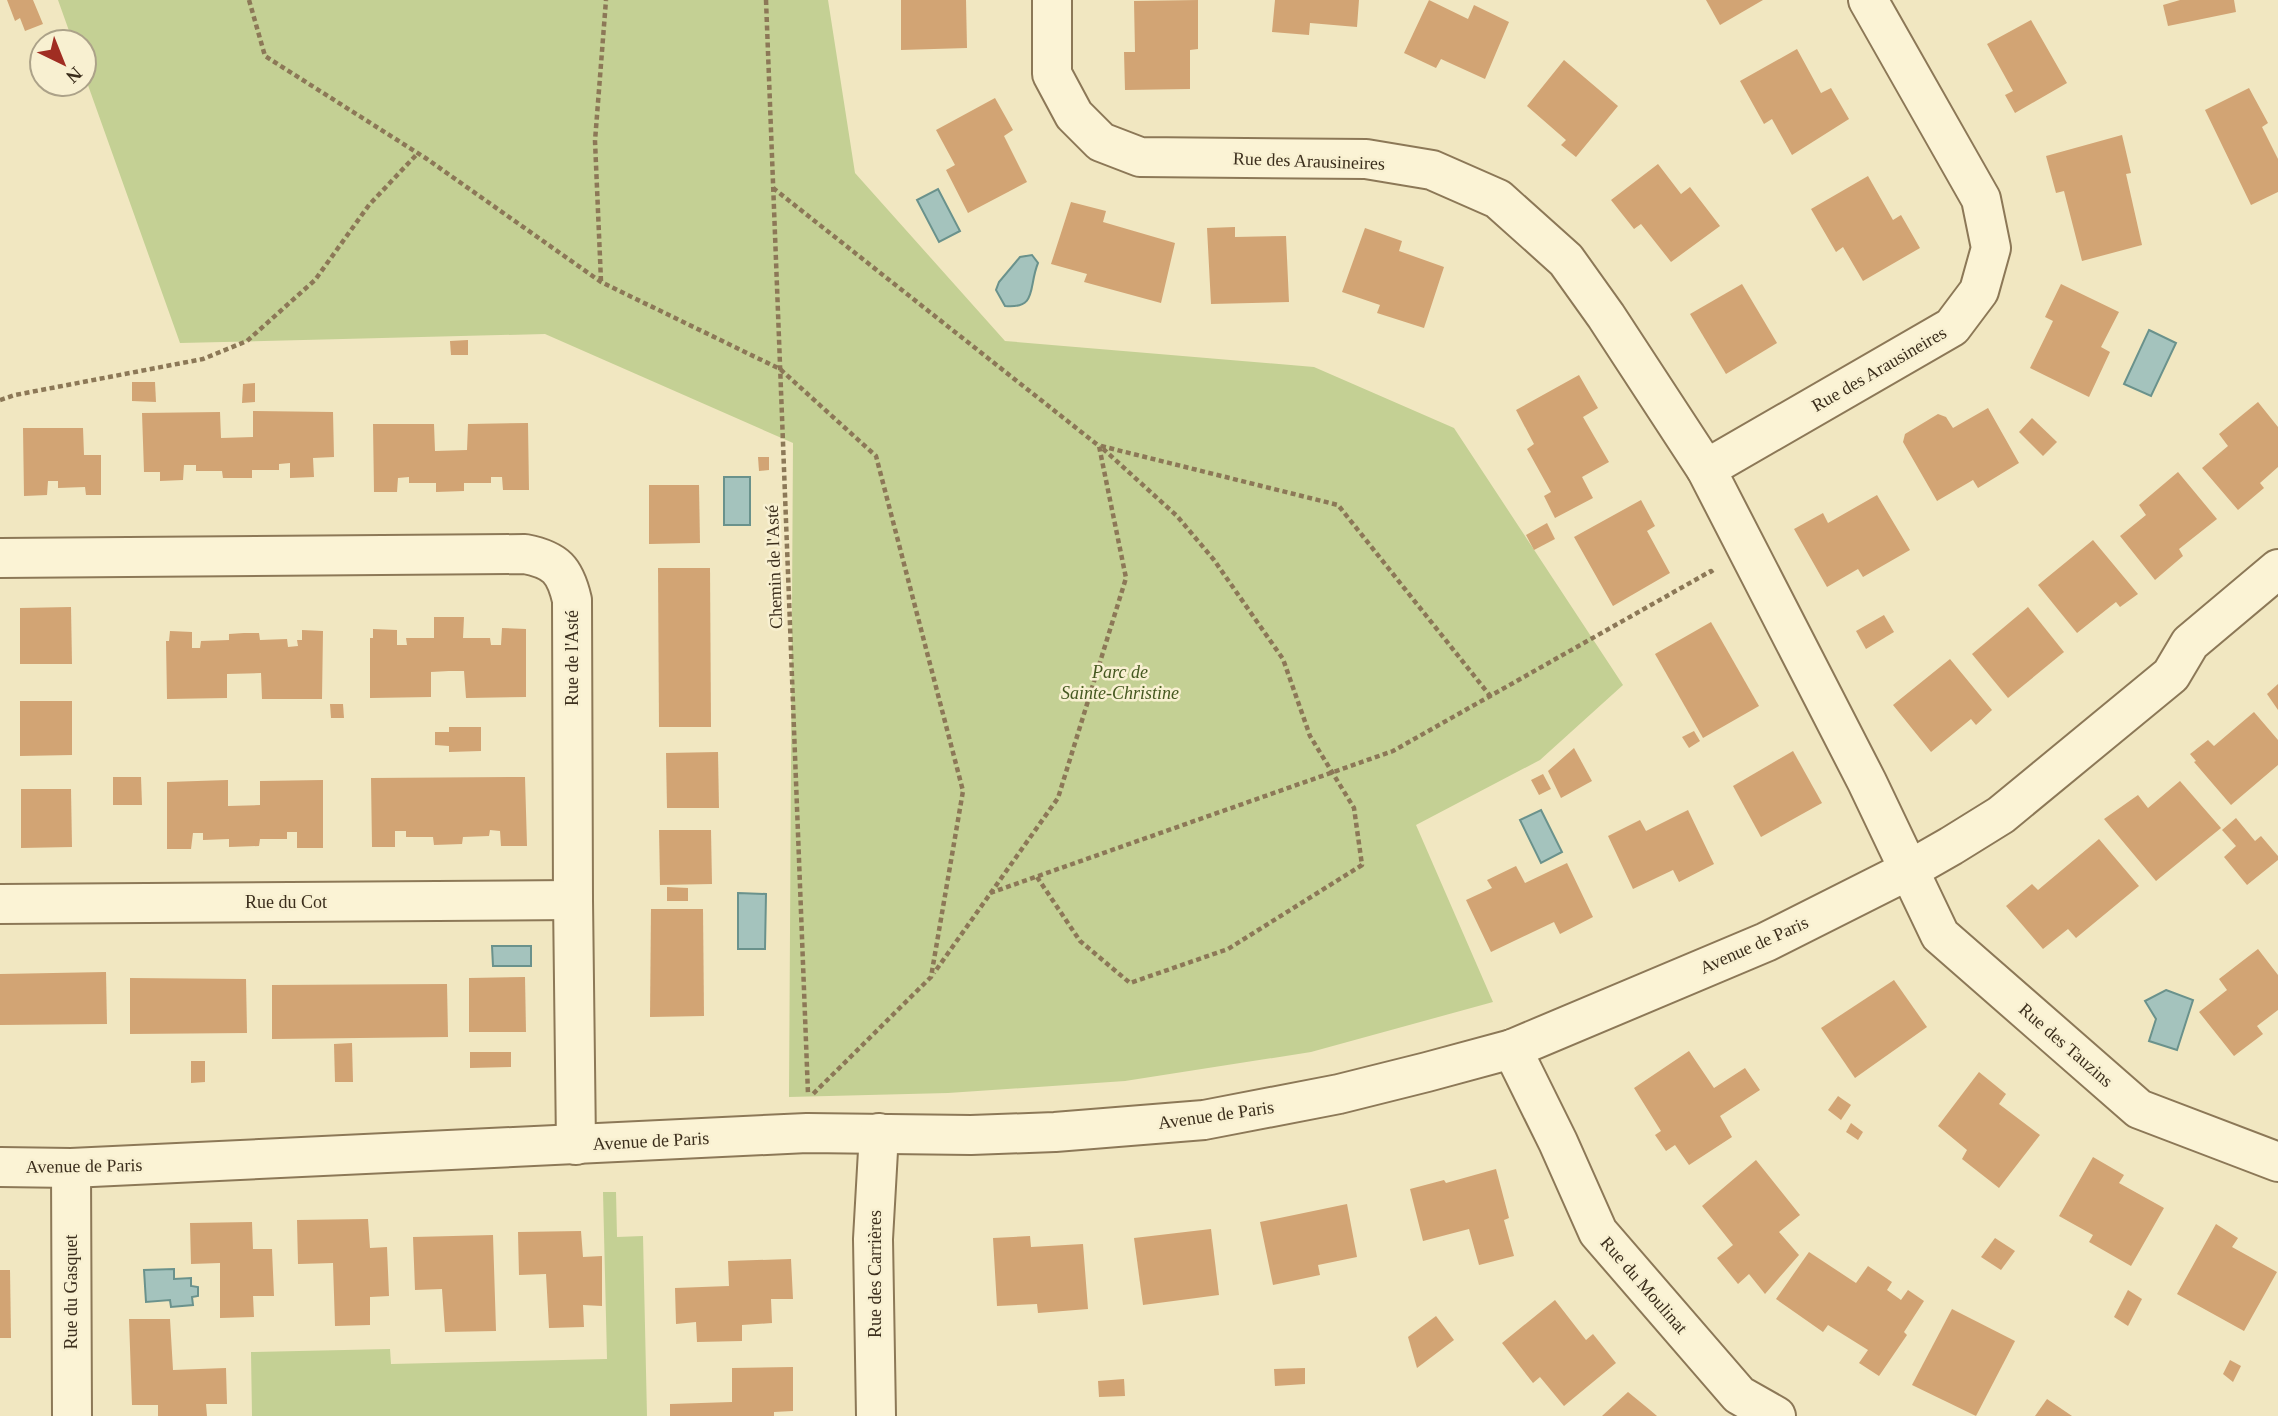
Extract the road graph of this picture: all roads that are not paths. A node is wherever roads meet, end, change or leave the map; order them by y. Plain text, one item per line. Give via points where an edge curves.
1 (1052, 0) edge
2 (1868, 0) edge
3 (1706, 469) junction
4 (0, 558) edge
5 (2278, 569) edge
6 (1909, 870) junction
7 (573, 900) junction
8 (0, 904) edge
9 (1512, 1049) junction
10 (879, 1133) junction
11 (576, 1145) junction
12 (2276, 1157) edge
13 (0, 1167) edge
14 (71, 1168) junction
15 (72, 1416) edge
16 (876, 1416) edge
17 (1776, 1416) edge

1 - 3 street, Rue des Arausineires via 1052,74 1074,115 1101,142 1140,157 1366,159 1432,170 1498,199 1566,260
2 - 3 street, Rue des Arausineires via 1981,199 1991,248 1979,291 1952,327
3 - 6 street, Rue des Arausineires
4 - 7 street, Rue de l'Asté via 525,554 546,558 568,581 572,600
5 - 6 street, Avenue de Paris via 2190,643 2171,675 2001,815
6 - 9 street, Avenue de Paris via 1766,942
6 - 12 street, Rue des Tauzins via 1940,934 2139,1109
7 - 8 street, Rue du Cot
7 - 11 street, Rue de l'Asté
9 - 10 street, Avenue de Paris via 1339,1094 1204,1120 995,1134
9 - 17 street, Rue du Moulinat via 1598,1232 1739,1395
10 - 11 street, Avenue de Paris
10 - 16 street, Rue des Carrières via 873,1239
11 - 14 street, Avenue de Paris
13 - 14 street, Avenue de Paris
14 - 15 street, Rue du Gasquet

